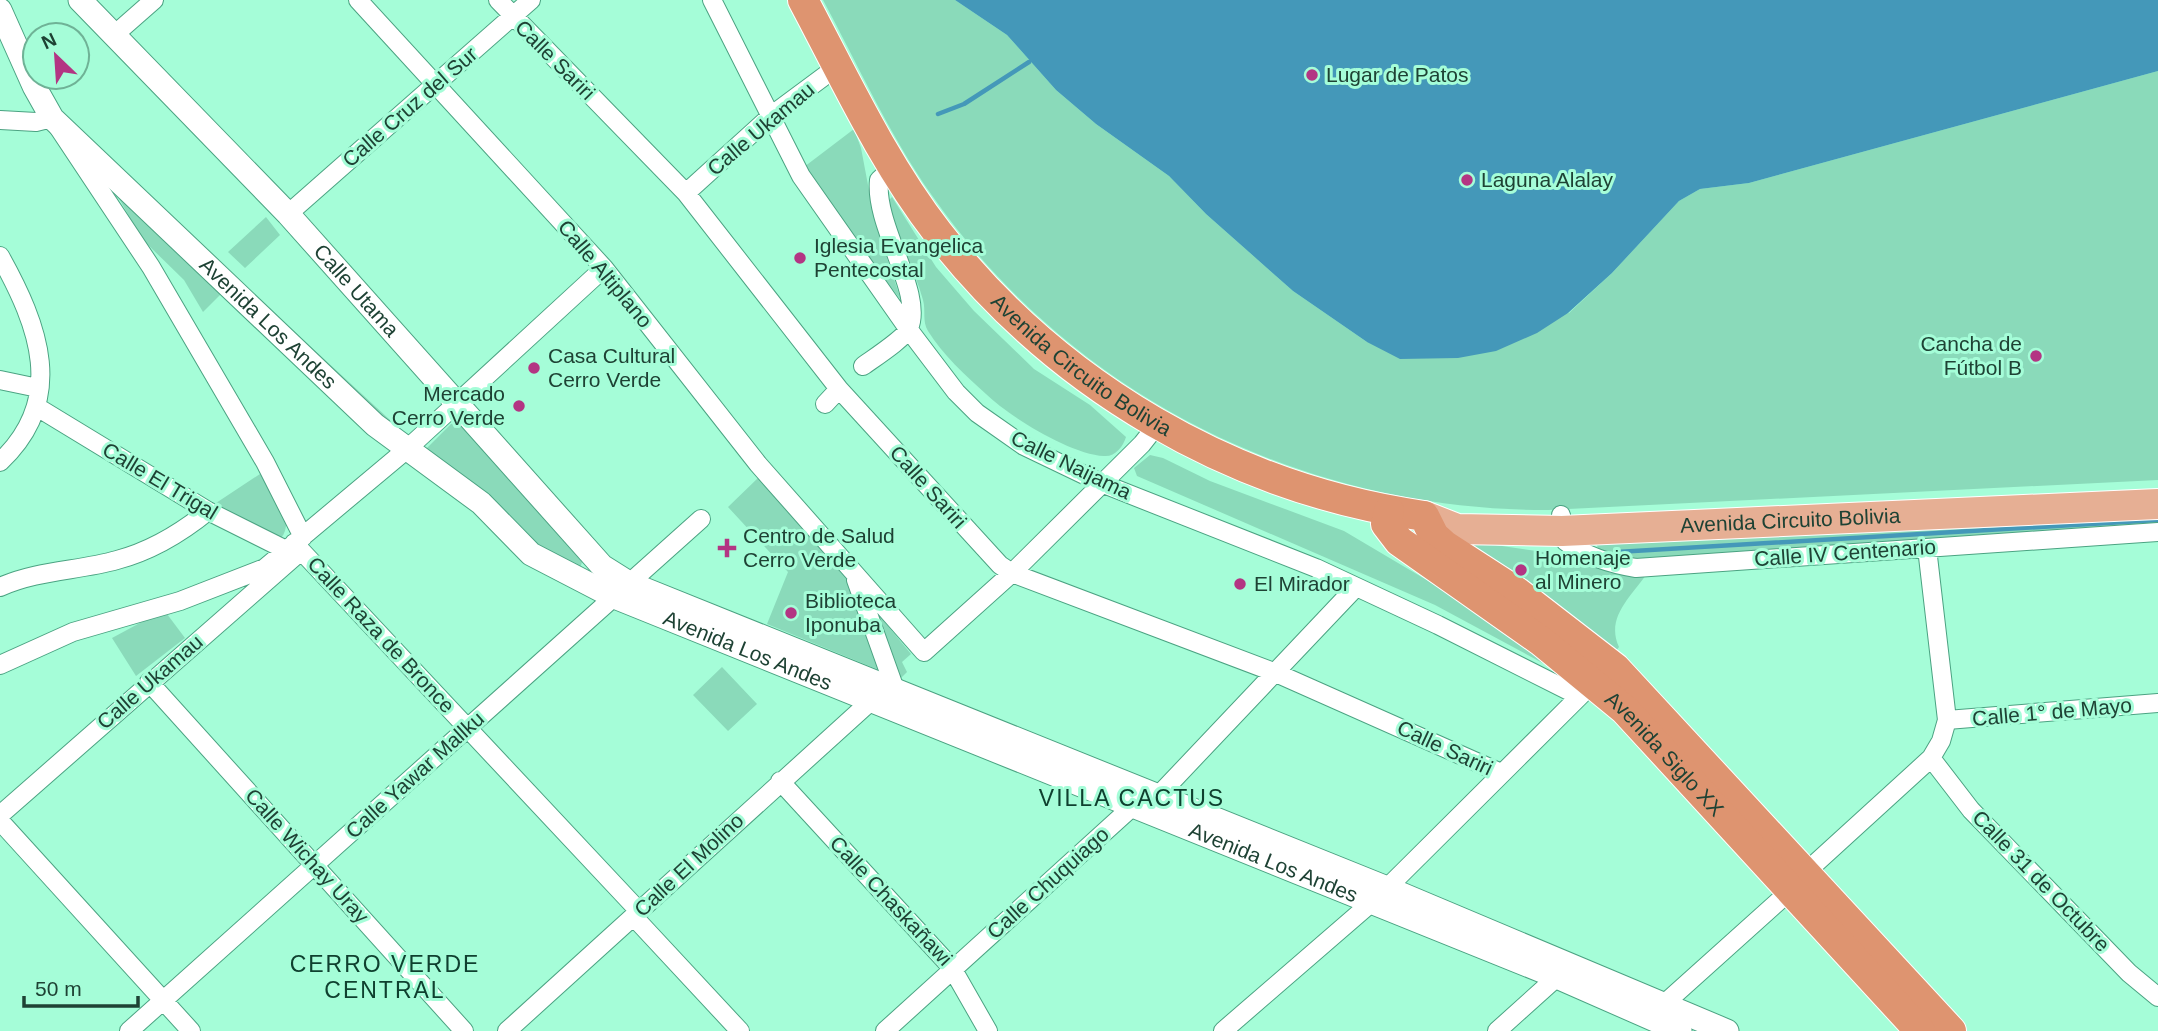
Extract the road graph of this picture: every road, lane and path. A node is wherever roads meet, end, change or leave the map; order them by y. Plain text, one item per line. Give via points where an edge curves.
1 (80, 0) edge
2 (154, 0) edge
3 (358, 0) edge
4 (498, 0) edge
5 (531, 0) edge
6 (712, 0) edge
7 (803, 0) edge
8 (0, 10) edge
9 (512, 17) junction
10 (113, 36) junction
11 (838, 66) junction
12 (435, 86) junction
13 (772, 115) junction
14 (52, 118) junction
15 (0, 120) edge
16 (893, 167) junction
17 (685, 193) junction
18 (288, 214) junction
19 (0, 256) edge
20 (604, 268) junction
21 (909, 330) junction
22 (863, 366) dead end
23 (0, 380) edge
24 (38, 388) junction
25 (839, 389) junction
26 (456, 404) junction
27 (825, 404) dead end
28 (37, 407) junction
29 (1157, 425) junction
30 (406, 450) junction
31 (0, 462) edge
32 (1101, 483) junction
33 (2158, 489) edge
34 (2158, 504) edge
35 (208, 511) junction
36 (1389, 511) junction
37 (1424, 516) junction
38 (701, 519) dead end
39 (1561, 523) junction
40 (2158, 533) edge
41 (296, 545) junction
42 (1927, 548) junction
43 (853, 570) junction
44 (1012, 573) junction
45 (0, 587) edge
46 (1356, 587) junction
47 (620, 590) junction
48 (0, 665) edge
49 (1276, 673) junction
50 (149, 682) junction
51 (1587, 689) junction
52 (896, 692) junction
53 (872, 700) junction
54 (2158, 703) edge
55 (1947, 720) junction
56 (468, 727) junction
57 (1931, 758) junction
58 (1501, 774) junction
59 (780, 781) junction
60 (1157, 797) junction
61 (1132, 807) junction
62 (0, 814) edge
63 (0, 821) edge
64 (315, 865) junction
65 (1798, 881) junction
66 (1379, 895) junction
67 (636, 913) junction
68 (953, 968) junction
69 (1557, 977) junction
70 (2158, 997) edge
71 (164, 999) junction
72 (1663, 1005) junction
73 (1908, 1025) edge
74 (129, 1031) edge
75 (191, 1031) edge
76 (464, 1031) edge
77 (507, 1031) edge
78 (740, 1031) edge
79 (885, 1031) edge
80 (989, 1031) edge
81 (1223, 1031) edge
82 (1497, 1031) edge
83 (1680, 1031) edge
84 (1727, 1031) edge
85 (1951, 1031) edge

1 - 10 street, Calle Utama
2 - 10 street
3 - 12 street, Calle Altiplano
4 - 9 street, Calle Sariri
5 - 9 street, Calle Cruz del Sur
6 - 13 street, Calle Naijama
7 - 11 highway, Avenida Circuito Bolivia
8 - 14 street, Avenida Los Andes
9 - 12 street, Calle Cruz del Sur
9 - 17 street, Calle Sariri
10 - 18 street, Calle Utama
11 - 13 street, Calle Ukamau
11 - 16 highway, Avenida Circuito Bolivia
12 - 18 street, Calle Cruz del Sur
12 - 20 street, Calle Altiplano
13 - 17 street, Calle Ukamau
13 - 21 street, Calle Naijama via 801,176
14 - 15 street
14 - 30 street, Avenida Los Andes
14 - 41 street, Calle Raza de Bronce via 158,278 265,462
16 - 21 street via 879,180 878,193 914,309
16 - 29 highway, Avenida Circuito Bolivia via 937,232 1030,335
17 - 25 street, Calle Sariri
18 - 26 street, Calle Utama
19 - 24 street via 36,331
20 - 26 street, Calle Ukamau
20 - 43 street, Calle Altiplano via 758,464
21 - 22 street
21 - 32 street, Calle Naijama via 956,392 998,430
23 - 24 street
24 - 28 street
25 - 27 street
25 - 44 street, Calle Sariri
26 - 30 street, Calle Ukamau
26 - 47 street, Calle Utama
28 - 31 street via 29,430
28 - 35 street, Calle El Trigal
29 - 32 street
29 - 36 highway, Avenida Circuito Bolivia via 1276,479
30 - 41 street, Calle Ukamau
30 - 47 street, Avenida Los Andes via 481,503 531,554
32 - 44 street
32 - 46 street, Calle Naijama
33 - 39 main road, Avenida Circuito Bolivia
34 - 39 main road, Avenida Circuito Bolivia
35 - 41 street, Calle El Trigal
35 - 45 street via 149,549
36 - 37 highway, Avenida Circuito Bolivia
36 - 51 highway, Avenida Siglo XX via 1387,524 1399,541
37 - 39 main road, Avenida Circuito Bolivia via 1457,529
37 - 65 highway, Avenida Siglo XX via 1444,545 1518,593 1615,668
38 - 47 street, Calle Yawar Mallku
39 - 42 street, Calle IV Centenario via 1564,541 1573,548 1636,568
40 - 42 street, Calle IV Centenario
41 - 48 street via 245,578 73,632
41 - 50 street, Calle Ukamau
41 - 56 street, Calle Raza de Bronce
42 - 55 street
43 - 44 street, Calle Altiplano via 923,652
43 - 52 street
44 - 49 street, Calle Sariri
46 - 49 street, Calle Chuquiago
46 - 51 street, Calle Naijama
47 - 52 street, Avenida Los Andes
47 - 53 street, Avenida Los Andes
47 - 56 street, Calle Yawar Mallku
49 - 58 street, Calle Sariri
49 - 60 street, Calle Chuquiago
50 - 62 street, Calle Ukamau
50 - 64 street, Calle Wichay Uray
51 - 58 street
51 - 65 highway, Avenida Siglo XX via 1625,710
52 - 60 street, Avenida Los Andes
53 - 59 street, Calle El Molino
53 - 61 street, Avenida Los Andes
54 - 55 street, Calle 1° de Mayo
55 - 57 street
56 - 64 street, Calle Yawar Mallku
56 - 67 street, Calle Raza de Bronce
57 - 65 street
57 - 70 street, Calle 31 de Octubre via 1971,810
58 - 66 street
59 - 67 street, Calle El Molino
59 - 68 street, Calle Chaskañawi
60 - 61 street, Calle Chuquiago
60 - 66 street, Avenida Los Andes
61 - 66 street, Avenida Los Andes
61 - 68 street, Calle Chuquiago
63 - 71 street
64 - 71 street, Calle Yawar Mallku
64 - 76 street, Calle Wichay Uray
65 - 72 street
65 - 73 highway, Avenida Siglo XX
65 - 85 highway, Avenida Siglo XX
66 - 69 street, Avenida Los Andes
66 - 72 street, Avenida Los Andes
66 - 81 street
67 - 77 street, Calle El Molino
67 - 78 street, Calle Raza de Bronce
68 - 79 street, Calle Chuquiago
68 - 80 street, Calle Chaskañawi
69 - 82 street
69 - 83 street, Avenida Los Andes
71 - 74 street, Calle Yawar Mallku
71 - 75 street
72 - 84 street, Avenida Los Andes

